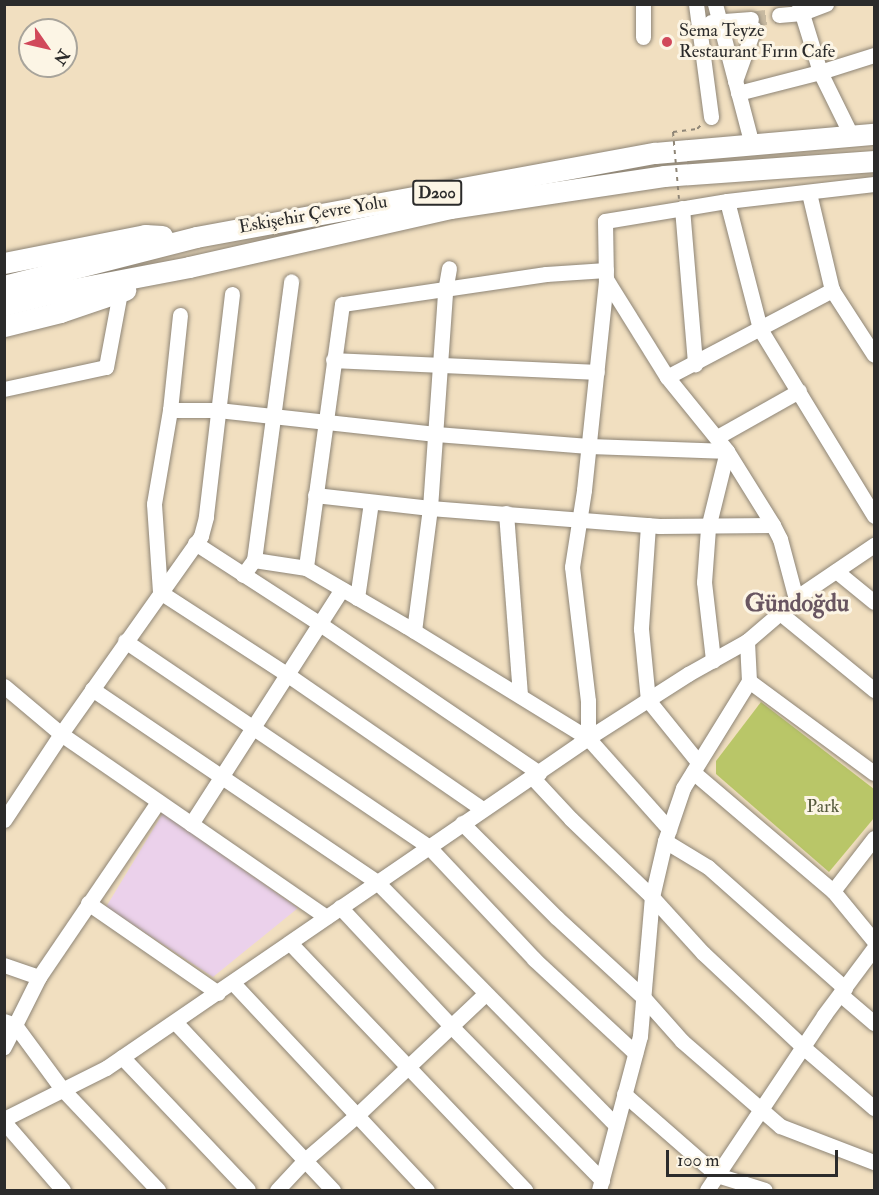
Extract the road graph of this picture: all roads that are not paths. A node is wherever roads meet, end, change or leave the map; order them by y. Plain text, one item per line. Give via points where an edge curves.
1 (644, 4) edge
2 (696, 4) edge
3 (715, 4) edge
4 (826, 4) edge
5 (801, 9) edge
6 (779, 15) tunnel mouth
7 (719, 20) junction
8 (699, 23) junction
9 (643, 37) dead end
10 (874, 55) edge
11 (820, 72) junction
12 (736, 87) junction
13 (711, 117) dead end
14 (874, 134) edge
15 (850, 135) junction
16 (752, 145) junction
17 (874, 162) edge
18 (874, 184) edge
19 (809, 193) junction
20 (727, 201) junction
21 (681, 204) junction
22 (196, 237) junction
23 (4, 263) edge
24 (189, 267) junction
25 (449, 268) dead end
26 (606, 274) junction
27 (291, 281) dead end
28 (4, 286) edge
29 (832, 290) junction
30 (445, 291) junction
31 (120, 292) junction
32 (232, 294) dead end
33 (4, 305) edge
34 (180, 315) dead end
35 (4, 326) edge
36 (760, 329) junction
37 (874, 356) edge
38 (333, 360) junction
39 (440, 364) junction
40 (695, 364) junction
41 (597, 372) junction
42 (667, 377) junction
43 (4, 388) edge
44 (799, 391) junction
45 (170, 410) junction
46 (218, 410) junction
47 (271, 417) junction
48 (327, 424) junction
49 (436, 434) junction
50 (717, 437) junction
51 (589, 446) junction
52 (727, 451) junction
53 (315, 495) junction
54 (371, 502) junction
55 (430, 508) junction
56 (506, 513) junction
57 (874, 516) edge
58 (579, 519) junction
59 (648, 525) junction
60 (773, 525) junction
61 (708, 528) junction
62 (195, 543) junction
63 (874, 545) edge
64 (254, 560) junction
65 (306, 568) junction
66 (836, 571) junction
67 (243, 575) junction
68 (342, 589) junction
69 (160, 592) junction
70 (357, 597) junction
71 (796, 599) junction
72 (874, 602) edge
73 (780, 613) junction
74 (320, 624) junction
75 (414, 631) junction
76 (125, 641) junction
77 (747, 641) junction
78 (713, 660) junction
79 (288, 675) junction
80 (749, 681) junction
81 (4, 686) edge
82 (92, 689) junction
83 (874, 690) edge
84 (520, 695) junction
85 (648, 700) junction
86 (255, 726) junction
87 (61, 734) junction
88 (588, 738) junction
89 (695, 767) junction
90 (874, 773) edge
91 (536, 775) junction
92 (220, 778) junction
93 (158, 802) junction
94 (482, 809) junction
95 (4, 820) edge
96 (462, 823) junction
97 (191, 824) junction
98 (667, 835) junction
99 (874, 838) edge
100 (428, 846) junction
101 (378, 883) junction
102 (832, 891) junction
103 (652, 897) junction
104 (88, 903) junction
105 (340, 907) junction
106 (326, 917) junction
107 (874, 941) edge
108 (290, 943) junction
109 (874, 948) edge
110 (4, 964) edge
111 (39, 977) junction
112 (233, 982) junction
113 (842, 991) junction
114 (218, 993) junction
115 (485, 994) junction
116 (643, 997) junction
117 (175, 1022) junction
118 (10, 1023) edge
119 (874, 1023) edge
120 (451, 1026) junction
121 (4, 1047) edge
122 (803, 1047) junction
123 (635, 1053) junction
124 (122, 1057) junction
125 (407, 1067) junction
126 (62, 1089) junction
127 (624, 1095) junction
128 (874, 1108) edge
129 (762, 1111) junction
130 (356, 1116) junction
131 (4, 1120) edge
132 (616, 1125) junction
133 (305, 1160) junction
134 (874, 1162) edge
135 (717, 1175) junction
136 (600, 1185) edge
137 (63, 1191) edge
138 (158, 1191) edge
139 (248, 1191) edge
140 (277, 1191) edge
141 (333, 1191) edge
142 (427, 1191) edge
143 (525, 1191) edge
144 (707, 1191) edge
145 (765, 1191) edge

1 - 9 street
2 - 8 street
3 - 7 street
4 - 5 street
5 - 6 street
5 - 11 street
7 - 8 street
7 - 12 street
7 - 12 street via 752,23
8 - 13 street
10 - 11 street
11 - 12 street
11 - 15 street
12 - 16 street
14 - 15 highway, Eskişehir Çevre Yolu / D200
15 - 16 highway, Eskişehir Çevre Yolu / D200
16 - 22 highway, Eskişehir Çevre Yolu / D200 via 655,153
17 - 24 highway, Eskişehir Çevre Yolu / D200 via 664,176 495,201
18 - 19 street
19 - 20 street
19 - 29 street
20 - 21 street
20 - 36 street
21 - 26 street via 605,221
21 - 40 street
22 - 23 highway via 145,235
22 - 28 highway, Eskişehir Çevre Yolu / D200
24 - 31 highway
24 - 33 highway, Eskişehir Çevre Yolu / D200
25 - 30 street
26 - 30 street via 546,274
26 - 41 street
26 - 42 street
27 - 47 street
29 - 36 street
29 - 37 street
30 - 38 street via 342,304
30 - 39 street
31 - 35 highway
31 - 43 street via 106,367
32 - 46 street
34 - 45 street
36 - 40 street
36 - 44 street
38 - 39 street
38 - 48 street
39 - 41 street
39 - 49 street
40 - 42 street
41 - 51 street
42 - 50 street
44 - 50 street
44 - 57 street
45 - 46 street
45 - 69 street via 154,504
46 - 47 street
46 - 62 street via 206,517
47 - 48 street
47 - 64 street
48 - 49 street
48 - 53 street
49 - 51 street
49 - 55 street
50 - 52 street
51 - 52 street
51 - 58 street
52 - 60 street
52 - 61 street
53 - 54 street
53 - 65 street
54 - 55 street
54 - 70 street
55 - 56 street
55 - 75 street
56 - 58 street
56 - 84 street
58 - 59 street
58 - 88 street via 572,567 588,701
59 - 61 street
59 - 85 street via 641,629
60 - 61 street
60 - 71 street
61 - 78 street via 704,582
62 - 67 street
62 - 69 street
63 - 66 street
64 - 65 street
64 - 67 street
65 - 68 street
66 - 71 street
66 - 72 street
67 - 74 street
68 - 70 street
68 - 74 street
69 - 76 street
69 - 79 street
70 - 75 street
71 - 73 street
73 - 77 street
73 - 83 street
74 - 79 street
74 - 91 street
75 - 84 street
76 - 82 street
76 - 86 street
77 - 78 street
77 - 80 street
78 - 85 street
79 - 86 street
79 - 94 street
80 - 89 street
80 - 90 street
81 - 87 street
82 - 87 street
82 - 92 street
84 - 88 street
85 - 88 street
85 - 89 street
86 - 92 street
86 - 100 street
87 - 93 street
87 - 95 street
88 - 91 street
88 - 98 street
89 - 98 street via 683,788
89 - 102 street
91 - 94 street
91 - 103 street via 571,819
92 - 97 street
92 - 101 street
93 - 97 street
93 - 104 street
94 - 96 street
96 - 100 street
96 - 116 street
97 - 106 street
98 - 103 street
98 - 113 street via 708,867
99 - 102 street
100 - 101 street
100 - 123 street via 534,959
101 - 105 street
101 - 115 street
102 - 107 street
103 - 116 street
103 - 122 street via 703,953
104 - 111 street
104 - 114 street
105 - 106 street
105 - 120 street
106 - 108 street
108 - 112 street
108 - 125 street
109 - 113 street
110 - 111 street
111 - 118 street
112 - 114 street
112 - 130 street
113 - 119 street
113 - 122 street
114 - 117 street
115 - 120 street
115 - 132 street
116 - 123 street
116 - 129 street via 682,1041
117 - 124 street
117 - 133 street
118 - 121 street
118 - 126 street
120 - 125 street
120 - 136 street
122 - 128 street
122 - 129 street
123 - 127 street
124 - 126 street
124 - 139 street
125 - 130 street
125 - 143 street
126 - 131 street
126 - 138 street
127 - 132 street
127 - 135 street
129 - 134 street via 780,1126
129 - 135 street
130 - 133 street
130 - 142 street
131 - 137 street
132 - 136 street
133 - 140 street
133 - 141 street
135 - 144 street
135 - 145 street

